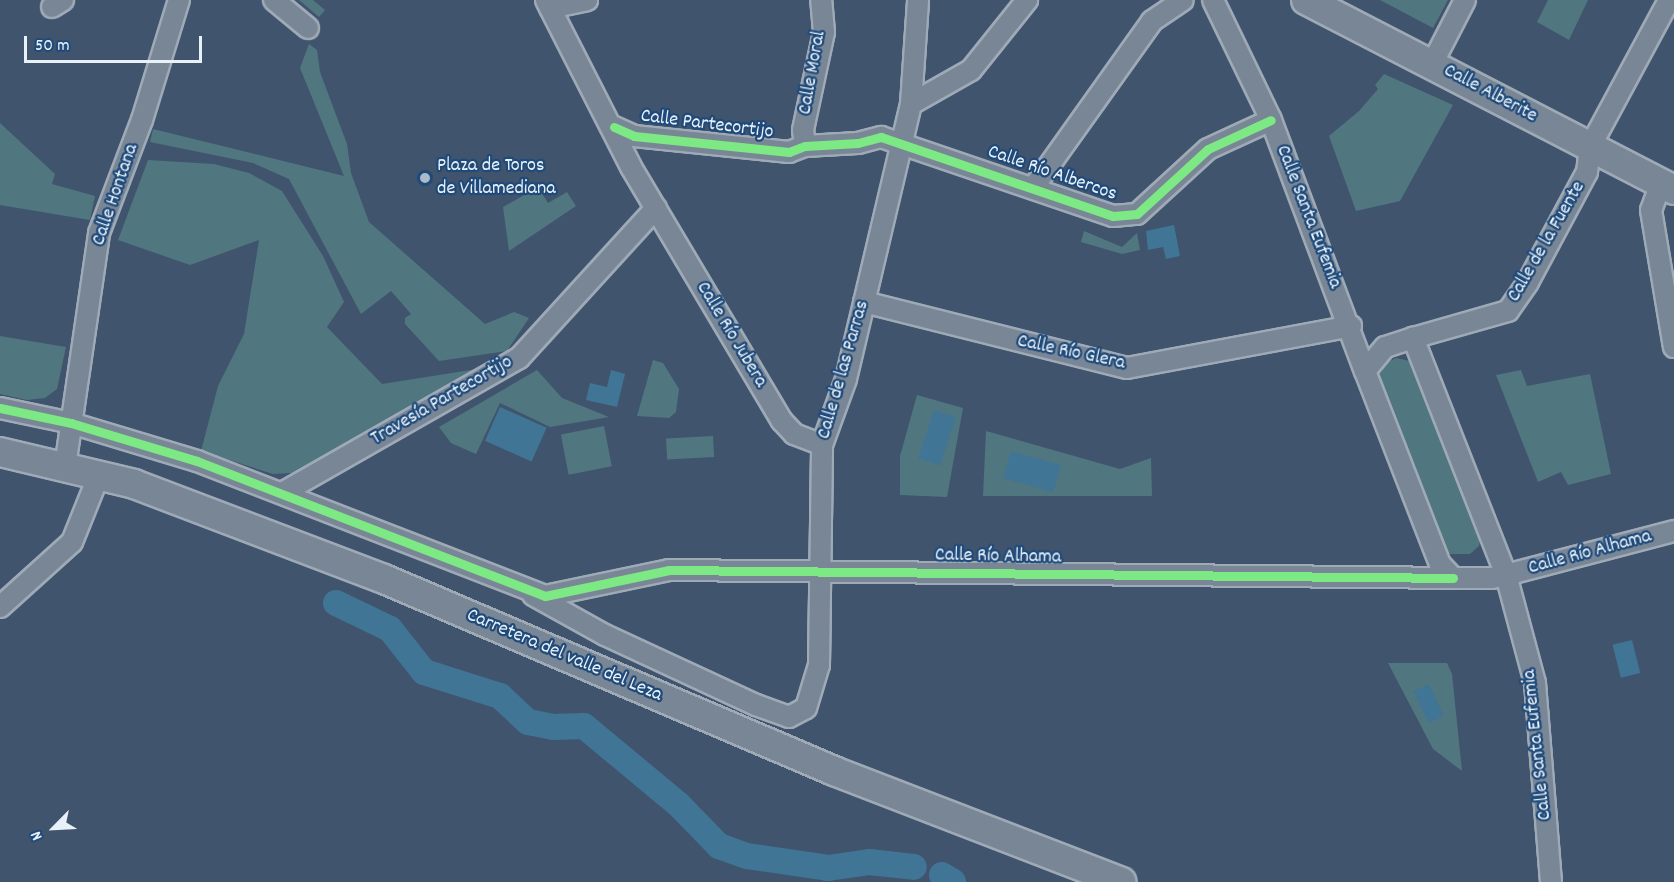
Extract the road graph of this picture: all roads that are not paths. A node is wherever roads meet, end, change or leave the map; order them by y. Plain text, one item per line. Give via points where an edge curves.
1 (180, 0) edge
2 (274, 0) edge
3 (587, 0) edge
4 (821, 0) edge
5 (918, 0) edge
6 (1027, 0) edge
7 (1184, 0) edge
8 (1213, 0) edge
9 (1306, 0) edge
10 (1465, 0) edge
11 (1669, 0) edge
12 (548, 4) edge
13 (308, 28) dead end
14 (1432, 64) junction
15 (911, 104) junction
16 (1271, 120) junction
17 (614, 127) junction
18 (903, 142) junction
19 (806, 146) junction
20 (1590, 147) junction
21 (1667, 186) edge
22 (1033, 188) junction
23 (656, 208) junction
24 (864, 302) junction
25 (1353, 333) junction
26 (1413, 339) junction
27 (1389, 345) junction
28 (1674, 347) edge
29 (1365, 371) junction
30 (0, 408) edge
31 (71, 423) junction
32 (822, 445) junction
33 (0, 452) edge
34 (65, 466) junction
35 (99, 475) junction
36 (284, 492) junction
37 (1674, 531) edge
38 (1490, 532) junction
39 (820, 573) junction
40 (1506, 575) junction
41 (1463, 578) junction
42 (513, 584) junction
43 (0, 607) edge
44 (1121, 882) edge
45 (1551, 882) edge

1 - 31 street, Calle Hontana via 142,120 99,233
2 - 13 street
3 - 12 street
4 - 19 street, Calle Moral via 824,32 803,130
5 - 15 street, Calle de las Parras
6 - 15 street via 971,70
7 - 22 street via 1152,21
8 - 16 street, Calle Santa Eufemia
9 - 14 main road, Calle Alberite
10 - 14 street
11 - 20 street, Calle de la Fuente
12 - 17 street, Calle Partecortijo
14 - 20 main road, Calle Alberite
15 - 18 street, Calle de las Parras
16 - 22 street, Calle Río Albercos via 1208,149 1137,214 1113,216
16 - 25 street, Calle Santa Eufemia
17 - 19 street, Calle Partecortijo via 634,136 755,150 789,152
17 - 23 street, Calle Partecortijo
18 - 19 street, Calle Partecortijo via 881,137 858,143
18 - 22 street, Calle Río Albercos
18 - 24 street, Calle de las Parras
20 - 21 main road, Calle Alberite
20 - 26 street, Calle de la Fuente via 1587,172 1528,282 1508,310
21 - 28 street via 1651,210
23 - 32 street, Calle Río Jubera via 782,422 794,434
23 - 36 street, Travesía Partecortijo via 519,358
24 - 25 street, Calle Río Glera via 1127,368
24 - 32 street, Calle de las Parras via 846,379
25 - 27 street via 1371,347
25 - 29 street, Calle Santa Eufemia
26 - 27 street
26 - 38 street, Calle Santa Eufemia
27 - 29 street via 1373,357
29 - 41 street, Calle Santa Eufemia via 1440,564
30 - 31 street
31 - 34 street, Calle Hontana
31 - 36 street
32 - 39 street, Calle de las Parras
33 - 34 main road, Carretera del valle del Leza
34 - 35 main road, Carretera del valle del Leza
35 - 43 street via 72,542
35 - 44 main road, Carretera del valle del Leza via 134,484 384,579 834,771
36 - 42 street
37 - 40 street, Calle Río Alhama
38 - 40 street, Calle Santa Eufemia
38 - 41 street via 1493,556 1486,571
39 - 41 street, Calle Río Alhama
39 - 42 street, Calle Río Alhama via 669,570 545,596
39 - 42 street, Calle de las Parras via 819,665 806,708 789,717 605,635
40 - 41 street
40 - 45 street, Calle Santa Eufemia via 1535,683

